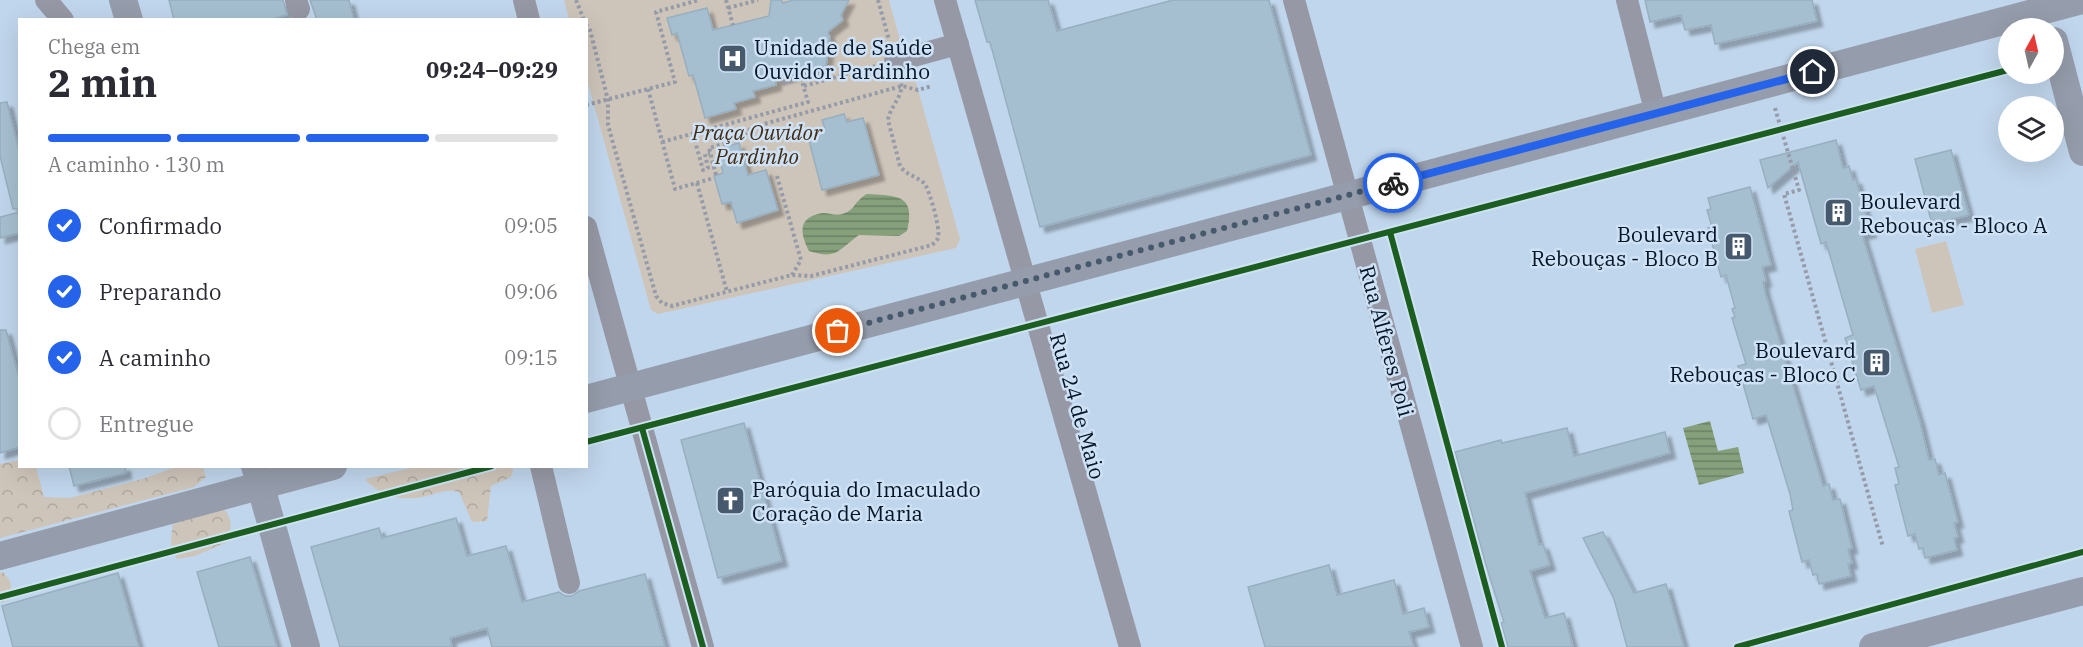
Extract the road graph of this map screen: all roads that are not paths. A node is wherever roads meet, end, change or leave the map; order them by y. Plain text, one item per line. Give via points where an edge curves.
1 (46, 0) edge
2 (123, 0) edge
3 (524, 0) edge
4 (945, 0) edge
5 (1294, 0) edge
6 (1627, 0) edge
7 (2082, 0) edge
8 (2046, 13) edge
9 (61, 18) edge
10 (128, 18) edge
11 (528, 18) edge
12 (958, 44) junction
13 (895, 61) road end
14 (2064, 79) edge
15 (1656, 114) junction
16 (2083, 152) edge
17 (1347, 195) junction
18 (588, 233) edge
19 (1026, 281) junction
20 (631, 387) junction
21 (588, 398) edge
22 (318, 468) edge
23 (541, 468) edge
24 (257, 476) edge
25 (0, 556) edge
26 (569, 583) dead end
27 (2083, 591) edge
28 (306, 647) edge
29 (703, 647) edge
30 (1130, 647) edge
31 (1472, 647) edge
32 (1873, 647) edge

1 - 9 street
2 - 10 main road
3 - 11 street
4 - 12 street, Rua 24 de Maio
5 - 17 street, Rua Alferes Poli
6 - 15 street
7 - 8 main road
8 - 15 main road
12 - 13 street
12 - 19 street, Rua 24 de Maio
14 - 16 main road
15 - 17 main road
17 - 19 main road
17 - 31 street, Rua Alferes Poli
18 - 20 street
19 - 20 main road
19 - 30 street, Rua 24 de Maio
20 - 21 main road
20 - 29 street
22 - 24 main road
23 - 26 street
24 - 25 main road
24 - 28 main road
27 - 32 main road

